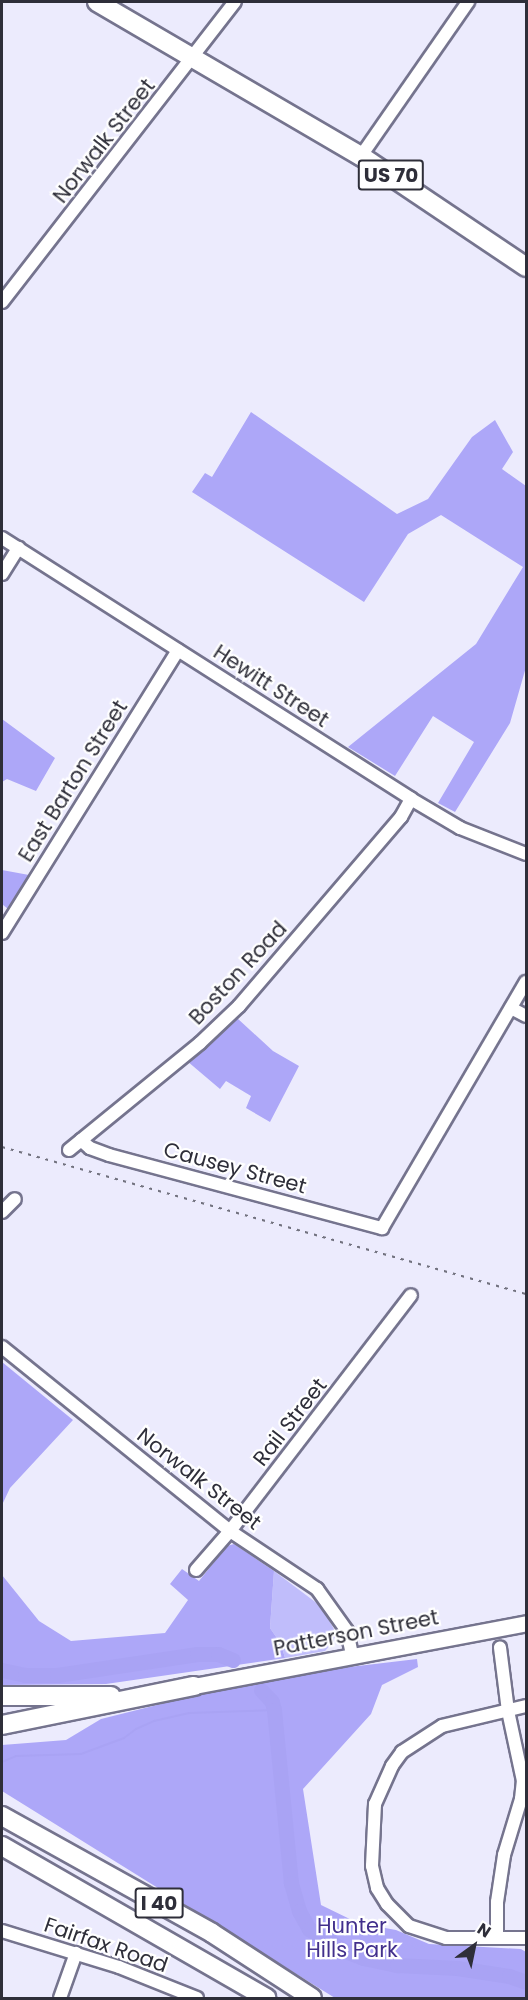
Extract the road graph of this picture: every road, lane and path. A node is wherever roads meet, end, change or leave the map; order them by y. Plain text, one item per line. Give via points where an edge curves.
1 (97, 2) edge
2 (235, 2) edge
3 (468, 2) edge
4 (194, 57) junction
5 (361, 156) junction
6 (526, 267) edge
7 (2, 302) edge
8 (2, 538) edge
9 (18, 548) junction
10 (2, 574) edge
11 (178, 650) junction
12 (411, 799) junction
13 (526, 854) edge
14 (2, 933) edge
15 (526, 982) edge
16 (512, 1008) junction
17 (526, 1016) edge
18 (81, 1140) junction
19 (69, 1150) dead end
20 (15, 1199) dead end
21 (2, 1212) edge
22 (411, 1295) dead end
23 (2, 1347) edge
24 (230, 1531) junction
25 (196, 1570) dead end
26 (526, 1623) edge
27 (500, 1648) dead end
28 (352, 1655) junction
29 (194, 1686) junction
30 (2, 1696) edge
31 (526, 1706) edge
32 (508, 1710) junction
33 (2, 1725) edge
34 (2, 1816) edge
35 (2, 1846) edge
36 (2, 1932) edge
37 (497, 1937) junction
38 (526, 1938) edge
39 (76, 1953) junction
40 (60, 1998) edge
41 (197, 1998) edge
42 (266, 1998) edge
43 (312, 1998) edge

1 - 4 highway, US 70
2 - 4 street, Norwalk Street
3 - 5 street
4 - 5 highway, US 70
4 - 7 street, Norwalk Street
5 - 6 highway, US 70
8 - 9 street, Hewitt Street
9 - 10 street
9 - 11 street, Hewitt Street
11 - 12 street, Hewitt Street
11 - 14 street, East Barton Street
12 - 13 street, Hewitt Street via 460,828
12 - 18 street, Boston Road via 401,818 237,1008
15 - 16 street
16 - 17 street
16 - 18 street, Causey Street via 382,1228 109,1155
18 - 19 street, Boston Road
20 - 21 street
22 - 24 street, Rail Street
23 - 24 street, Norwalk Street
24 - 25 street, Rail Street
24 - 28 street, Norwalk Street via 316,1589 347,1631
26 - 28 main road, Patterson Street
27 - 32 street
28 - 29 main road, Patterson Street
29 - 30 highway via 62,1698
29 - 33 highway
31 - 32 street
32 - 37 street via 524,1781 504,1855
32 - 37 street via 442,1726 417,1740 402,1752 375,1804 372,1866 377,1888 403,1923 446,1938
34 - 43 highway, I 40 via 212,1933
35 - 42 highway, I 40
36 - 39 street, Fairfax Road
37 - 38 street
39 - 40 street
39 - 41 street, Fairfax Road

